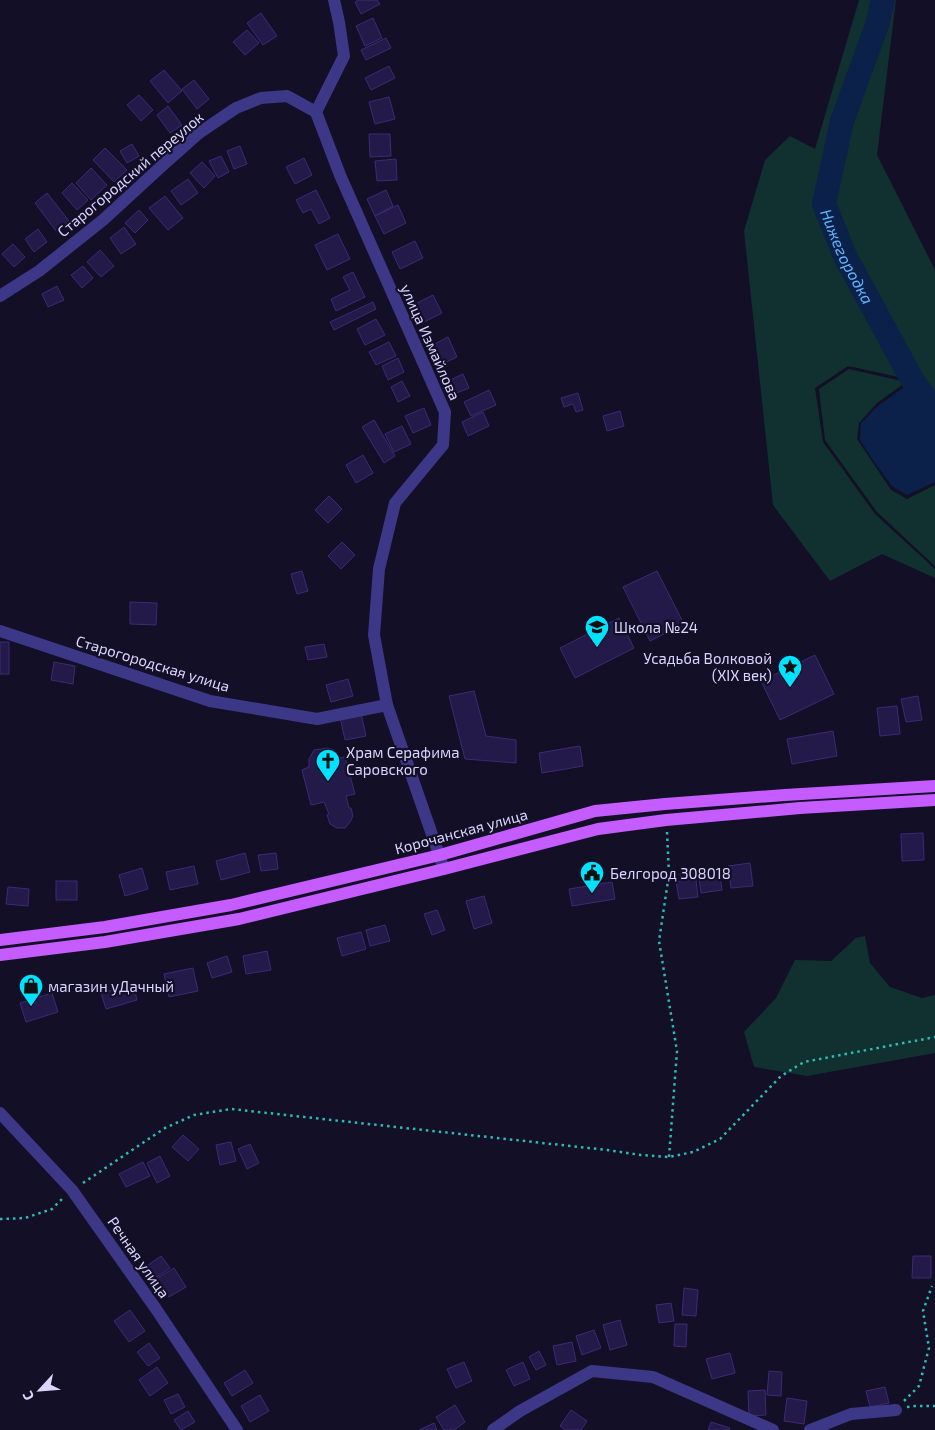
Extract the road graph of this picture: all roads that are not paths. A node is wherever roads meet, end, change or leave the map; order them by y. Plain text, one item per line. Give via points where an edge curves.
1 (334, 0) edge
2 (316, 112) junction
3 (0, 296) edge
4 (0, 631) edge
5 (387, 705) junction
6 (935, 786) edge
7 (935, 800) edge
8 (440, 855) junction
9 (444, 869) junction
10 (0, 940) edge
11 (0, 955) edge
12 (0, 1113) edge
13 (896, 1410) road end
14 (237, 1430) edge
15 (493, 1430) edge
16 (773, 1430) edge
17 (810, 1430) edge

1 - 2 street via 344,56
2 - 3 street, Старогородский переулок via 287,96 261,98 236,108 199,133 103,220
2 - 5 street, улица Измайлова via 340,175 445,412 443,445 395,503 379,569 374,635
4 - 5 street, Старогородская улица via 210,701 317,719
5 - 8 street, улица Измайлова
6 - 8 main road, Корочанская улица via 665,804 595,812
7 - 9 main road via 800,808 598,828
8 - 9 street, улица Измайлова
8 - 10 main road, Корочанская улица via 230,906
9 - 11 main road via 240,919 105,942
12 - 14 street, Речная улица via 72,1190
13 - 17 street via 851,1414
15 - 16 street via 520,1411 592,1372 653,1377

